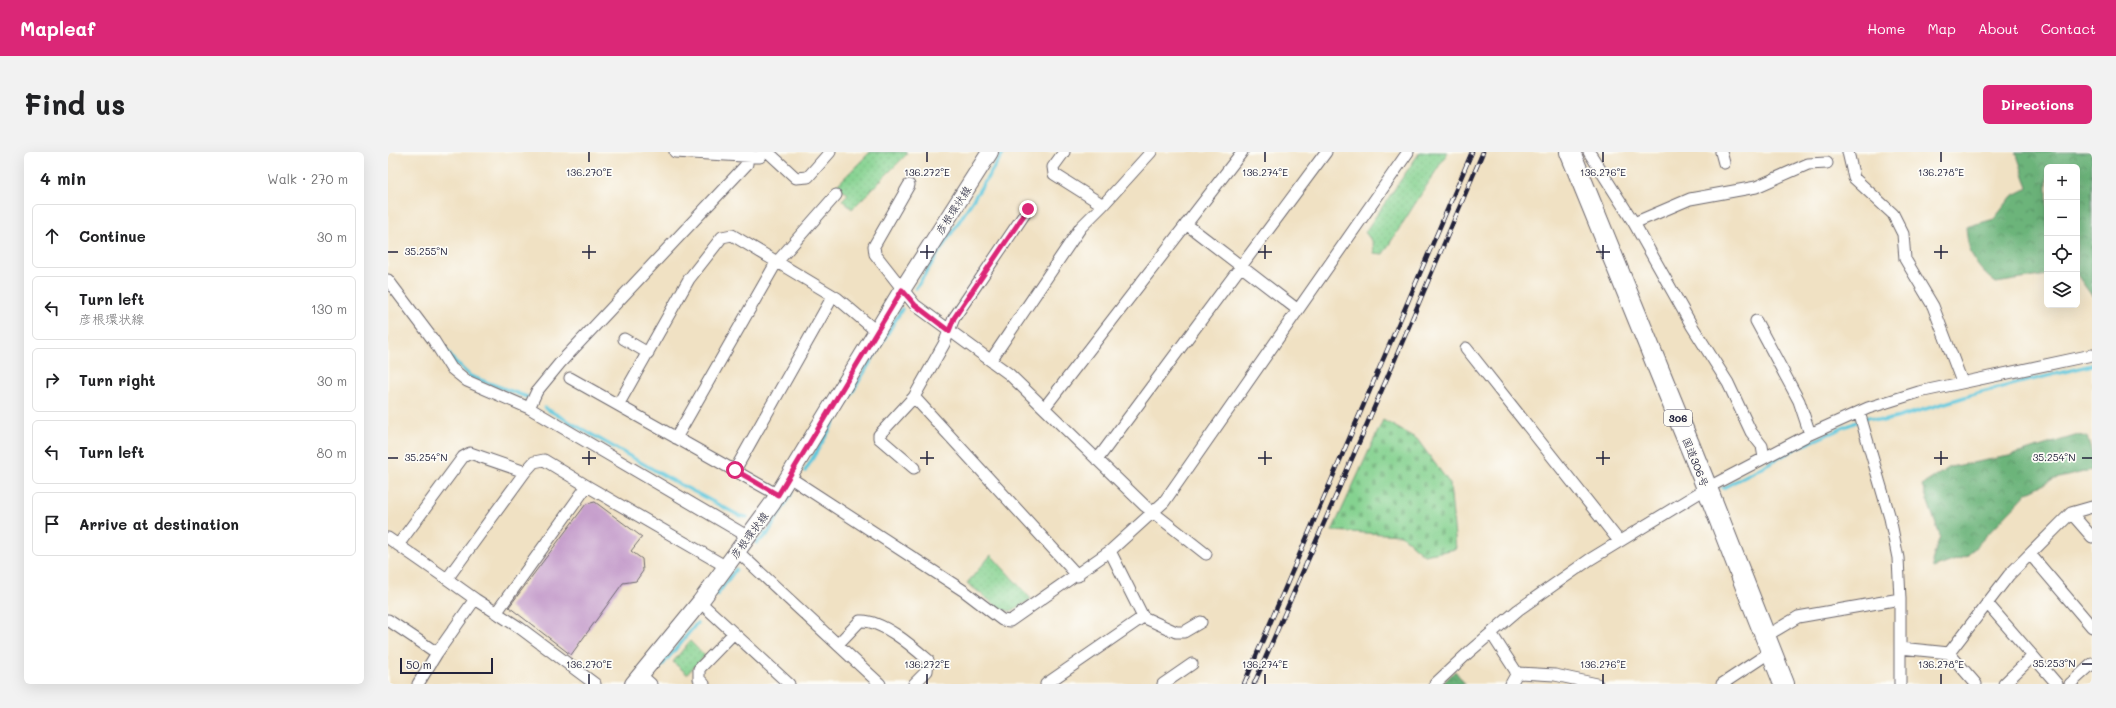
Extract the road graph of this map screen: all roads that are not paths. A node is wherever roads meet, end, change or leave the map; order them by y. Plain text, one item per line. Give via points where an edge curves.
1 (675, 152) edge
2 (764, 152) edge
3 (768, 152) edge
4 (830, 152) edge
5 (990, 152) edge
6 (1064, 152) edge
7 (1151, 152) edge
8 (1242, 152) edge
9 (1326, 152) edge
10 (1408, 152) edge
11 (1570, 152) edge
12 (1589, 152) edge
13 (1848, 152) edge
14 (747, 157) junction
15 (1828, 163) dead end
16 (909, 185) dead end
17 (836, 195) dead end
18 (1103, 205) junction
19 (1028, 209) dead end
20 (1634, 223) junction
21 (1186, 224) junction
22 (776, 263) junction
23 (1241, 266) junction
24 (388, 280) edge
25 (902, 290) junction
26 (834, 296) junction
27 (1298, 310) junction
28 (1756, 321) dead end
29 (876, 331) junction
30 (949, 331) junction
31 (624, 339) dead end
32 (1466, 348) dead end
33 (648, 353) junction
34 (2092, 355) edge
35 (991, 360) junction
36 (570, 378) dead end
37 (1962, 382) junction
38 (914, 397) junction
39 (618, 405) junction
40 (529, 408) junction
41 (1045, 408) junction
42 (1860, 417) junction
43 (1810, 434) junction
44 (676, 438) junction
45 (1764, 458) junction
46 (1097, 460) junction
47 (914, 468) dead end
48 (735, 470) junction
49 (525, 472) junction
50 (788, 477) junction
51 (587, 486) junction
52 (1707, 488) junction
53 (775, 499) junction
54 (2092, 507) edge
55 (1154, 512) junction
56 (2071, 513) junction
57 (752, 532) junction
58 (2092, 537) edge
59 (388, 538) edge
60 (1619, 540) junction
61 (398, 545) junction
62 (736, 550) junction
63 (1110, 551) junction
64 (1206, 554) dead end
65 (2030, 554) junction
66 (725, 566) junction
67 (1078, 576) junction
68 (446, 579) junction
69 (475, 599) junction
70 (1900, 599) junction
71 (700, 602) junction
72 (1987, 602) junction
73 (496, 613) junction
74 (1143, 616) junction
75 (388, 620) edge
76 (1201, 622) dead end
77 (2092, 627) edge
78 (734, 633) junction
79 (1491, 633) junction
80 (838, 644) junction
81 (1769, 644) junction
82 (1900, 648) junction
83 (437, 653) junction
84 (1949, 653) junction
85 (2033, 656) junction
86 (1192, 664) dead end
87 (2092, 664) edge
88 (1517, 673) junction
89 (642, 681) edge
90 (418, 684) edge
91 (595, 684) edge
92 (704, 684) edge
93 (789, 684) edge
94 (880, 684) edge
95 (914, 684) edge
96 (1046, 684) edge
97 (1163, 684) edge
98 (1435, 684) edge
99 (1511, 684) edge
100 (1597, 684) edge
101 (1722, 684) edge
102 (1784, 684) edge
103 (1900, 684) edge
104 (1976, 684) edge
105 (2004, 684) edge
106 (2057, 684) edge
107 (2070, 684) edge

1 - 14 street
2 - 14 street via 760,157
3 - 4 street via 796,178 808,177
5 - 25 main road, 彦根環状線
6 - 18 street via 1053,167 1054,174
7 - 18 street
8 - 21 street
9 - 23 street
10 - 27 street
11 - 52 highway, 国道306号 / 306
12 - 20 street
13 - 37 street via 1854,178 1893,214 1903,234 1905,259 1933,306
14 - 40 street via 747,164 560,363 537,391
15 - 20 street via 1808,164 1756,187 1690,199
16 - 25 street via 874,246 875,254
17 - 22 street
18 - 35 street via 1082,227
19 - 30 street via 954,318
20 - 45 street via 1692,326 1728,383 1751,432 1762,446
21 - 23 street
21 - 41 street
22 - 26 street
22 - 33 street via 732,235 722,237 689,279
22 - 44 street
23 - 27 street
23 - 46 street
24 - 40 street via 458,375
25 - 29 main road, 彦根環状線
25 - 30 street via 915,305
26 - 29 street
26 - 48 street
27 - 55 street via 1164,502
28 - 43 street via 1799,401
29 - 50 main road, 彦根環状線
30 - 35 street
30 - 38 street
31 - 33 street
32 - 60 street
33 - 39 street
34 - 37 street
35 - 41 street
36 - 39 street
37 - 42 street via 1918,392
38 - 47 street via 879,435 879,438
38 - 67 street
39 - 44 street
40 - 57 street
41 - 46 street
42 - 43 street
42 - 70 street via 1890,518 1898,558
43 - 45 street
44 - 48 street
45 - 52 street
46 - 55 street
48 - 53 street
49 - 51 street via 534,462 544,460
49 - 61 street via 470,453 463,457
49 - 68 street
50 - 53 main road, 彦根環状線
50 - 67 street via 964,591 1002,620 1010,621
51 - 66 street
51 - 73 street
52 - 60 street
52 - 81 highway, 国道306号 / 306
53 - 57 main road, 彦根環状線
54 - 56 street
55 - 63 street
55 - 64 street
56 - 58 street
56 - 65 street
57 - 62 main road, 彦根環状線
59 - 61 street
60 - 79 street via 1518,610
61 - 68 street
62 - 66 main road, 彦根環状線
62 - 80 street
63 - 67 street
63 - 74 street
65 - 72 street via 2009,574
65 - 77 street
66 - 71 main road, 彦根環状線
68 - 69 street
69 - 73 street
69 - 83 street
70 - 81 street via 1798,617
70 - 82 street
71 - 78 street
71 - 89 main road, 彦根環状線
72 - 84 street
72 - 85 street
73 - 91 street
74 - 76 street via 1176,632 1184,632
74 - 96 street
75 - 83 street
78 - 92 street via 700,670 699,679
78 - 93 street
79 - 88 street
79 - 98 street
80 - 94 street
80 - 95 street via 860,621 869,620 909,643 928,660 927,670
81 - 101 street
81 - 102 highway, 国道306号 / 306
82 - 84 street
82 - 103 street
83 - 90 street
84 - 104 street
85 - 105 street
85 - 106 street
86 - 97 street
87 - 107 street
88 - 99 street
88 - 100 street via 1555,675

